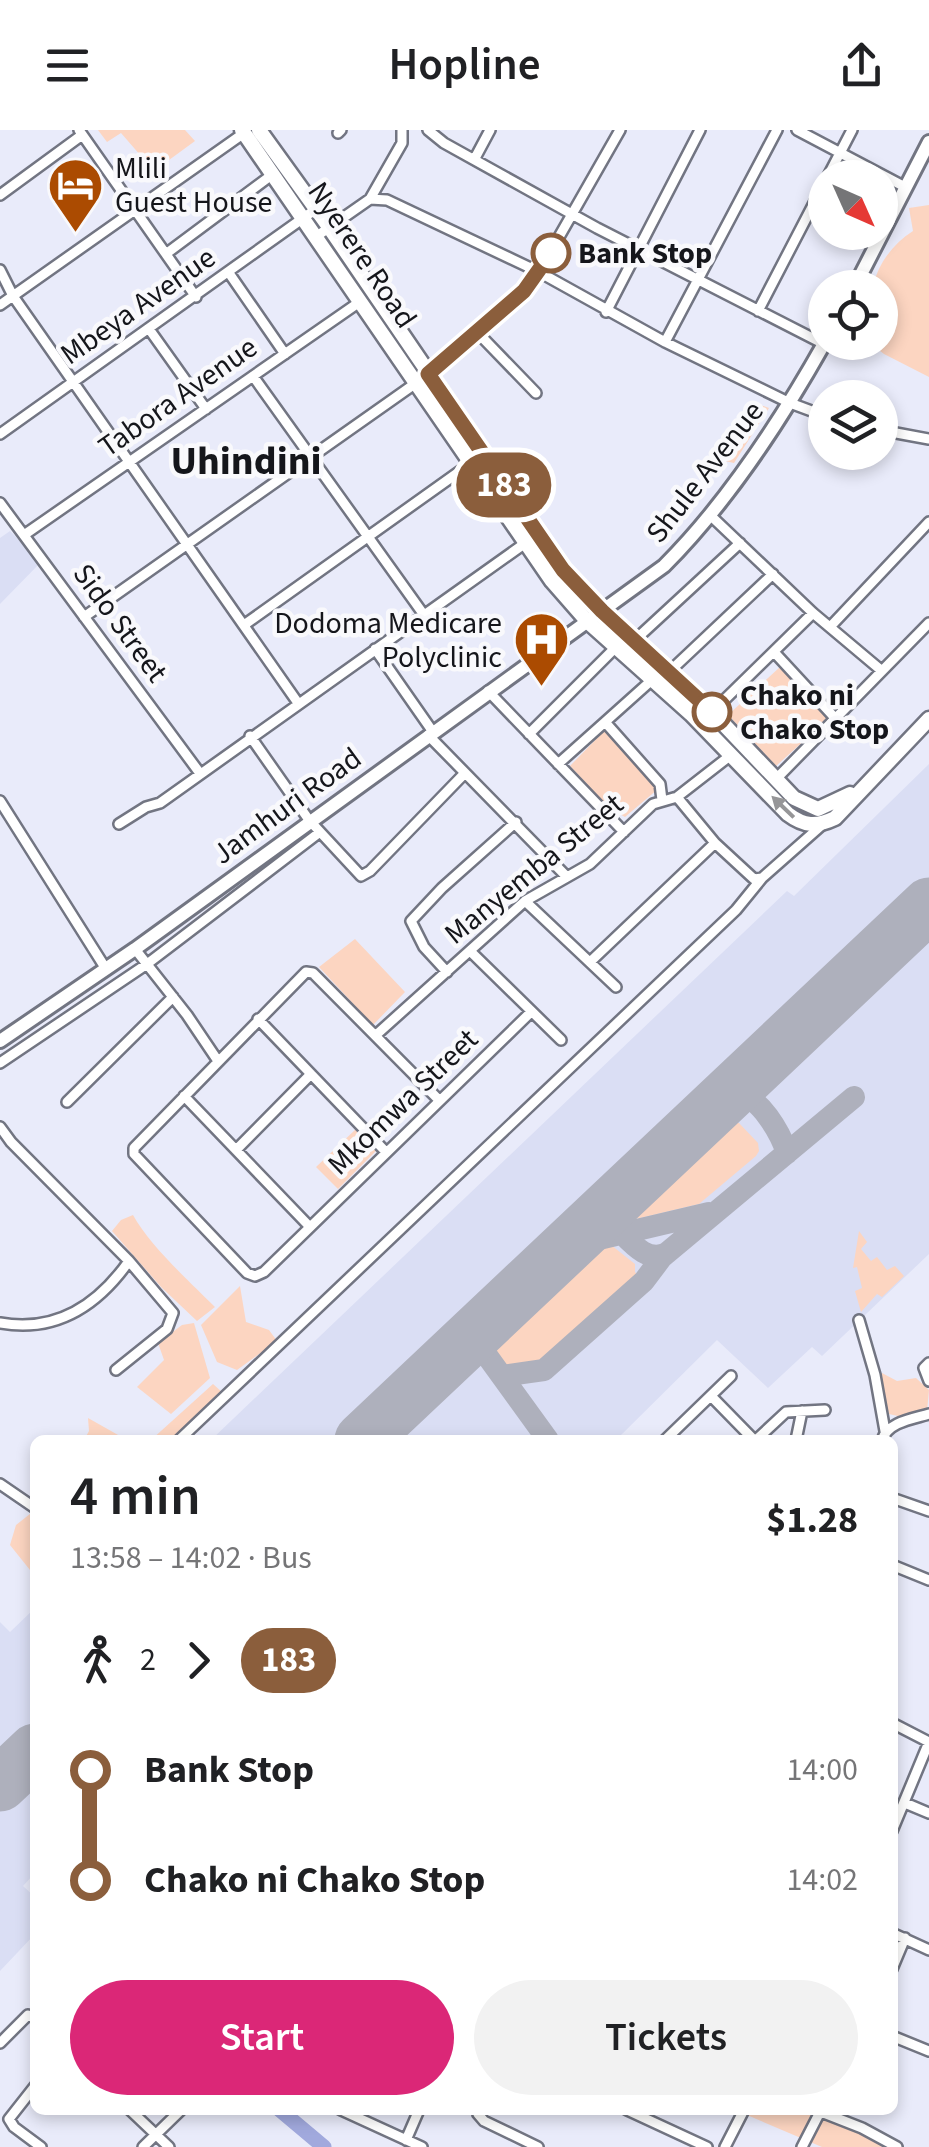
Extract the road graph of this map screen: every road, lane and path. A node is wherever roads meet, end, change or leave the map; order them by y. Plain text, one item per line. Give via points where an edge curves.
1 (402, 130) edge
2 (428, 130) edge
3 (490, 130) edge
4 (620, 130) edge
5 (700, 130) edge
6 (777, 130) edge
7 (796, 130) edge
8 (852, 130) edge
9 (248, 131) edge
10 (80, 133) edge
11 (929, 142) edge
12 (840, 153) junction
13 (475, 158) junction
14 (836, 160) edge
15 (274, 174) junction
16 (905, 187) junction
17 (0, 196) edge
18 (370, 199) junction
19 (136, 209) junction
20 (574, 212) junction
21 (311, 214) junction
22 (808, 215) edge
23 (323, 232) junction
24 (639, 249) junction
25 (167, 253) junction
26 (0, 270) edge
27 (863, 270) edge
28 (539, 272) junction
29 (229, 274) junction
30 (698, 279) junction
31 (13, 296) junction
32 (196, 297) junction
33 (361, 301) junction
34 (0, 305) edge
35 (758, 311) junction
36 (606, 312) junction
37 (149, 329) junction
38 (478, 333) junction
39 (808, 335) edge
40 (666, 342) junction
41 (285, 354) junction
42 (815, 360) edge
43 (252, 376) junction
44 (422, 379) junction
45 (74, 382) junction
46 (536, 393) dead end
47 (790, 403) junction
48 (206, 408) junction
49 (808, 410) edge
50 (898, 433) edge
51 (0, 434) edge
52 (929, 439) edge
53 (311, 457) junction
54 (129, 462) junction
55 (470, 464) junction
56 (0, 503) edge
57 (710, 516) junction
58 (929, 522) edge
59 (24, 535) junction
60 (368, 537) junction
61 (740, 543) junction
62 (524, 544) junction
63 (187, 545) junction
64 (773, 574) junction
65 (602, 611) junction
66 (813, 614) junction
67 (424, 615) junction
68 (84, 617) junction
69 (587, 621) junction
70 (929, 623) edge
71 (244, 625) junction
72 (830, 627) junction
73 (635, 640) junction
74 (616, 646) junction
75 (375, 649) junction
76 (774, 652) junction
77 (882, 671) junction
78 (670, 672) junction
79 (653, 679) junction
80 (488, 691) junction
81 (298, 703) junction
82 (712, 712) junction
83 (836, 718) junction
84 (929, 719) edge
85 (606, 722) junction
86 (431, 734) junction
87 (529, 734) junction
88 (250, 736) junction
89 (731, 755) junction
90 (558, 764) junction
91 (199, 772) junction
92 (466, 773) junction
93 (777, 778) junction
94 (860, 790) junction
95 (677, 797) junction
96 (662, 800) junction
97 (0, 801) edge
98 (309, 820) junction
99 (516, 822) junction
100 (824, 823) junction
101 (118, 824) dead end
102 (320, 832) junction
103 (624, 832) junction
104 (715, 844) junction
105 (567, 878) junction
106 (762, 878) junction
107 (525, 901) junction
108 (135, 948) junction
109 (470, 951) junction
110 (590, 962) junction
111 (147, 964) junction
112 (106, 969) junction
113 (447, 972) junction
114 (616, 988) dead end
115 (173, 997) junction
116 (531, 1012) junction
117 (258, 1019) junction
118 (376, 1036) junction
119 (0, 1040) edge
120 (561, 1040) dead end
121 (218, 1061) junction
122 (0, 1064) edge
123 (311, 1074) junction
124 (184, 1096) junction
125 (439, 1100) junction
126 (67, 1102) dead end
127 (0, 1127) edge
128 (11, 1142) junction
129 (236, 1150) junction
130 (0, 1151) edge
131 (386, 1152) junction
132 (310, 1227) junction
133 (129, 1261) junction
134 (860, 1320) dead end
135 (0, 1323) edge
136 (929, 1363) edge
137 (116, 1370) dead end
138 (731, 1376) dead end
139 (929, 1381) edge
140 (711, 1396) junction
141 (802, 1410) junction
142 (825, 1410) dead end
143 (929, 1414) edge
144 (183, 1435) edge
145 (670, 1435) edge
146 (750, 1435) edge
147 (761, 1435) edge
148 (797, 1435) edge
149 (884, 1435) edge
150 (0, 1484) edge
151 (898, 1500) edge
152 (30, 1505) edge
153 (929, 1511) edge
154 (898, 1567) edge
155 (929, 1580) edge
156 (898, 1726) edge
157 (929, 1742) edge
158 (905, 1803) junction
159 (929, 1813) edge
160 (898, 1818) edge
161 (898, 1935) edge
162 (905, 1938) junction
163 (929, 1950) edge
164 (898, 1954) edge
165 (30, 2016) edge
166 (898, 2038) edge
167 (0, 2043) edge
168 (929, 2051) edge
169 (30, 2092) edge
170 (135, 2115) edge
171 (176, 2115) edge
172 (353, 2115) edge
173 (418, 2115) edge
174 (482, 2115) edge
175 (638, 2115) edge
176 (741, 2115) edge
177 (816, 2115) edge
178 (828, 2115) edge
179 (155, 2134) junction
180 (406, 2140) junction
181 (36, 2145) edge
182 (143, 2147) edge
183 (169, 2147) edge
184 (422, 2147) edge
185 (538, 2147) edge
186 (708, 2147) edge
187 (725, 2147) edge
188 (802, 2147) edge
189 (897, 2147) edge

1 - 18 street via 402,143
2 - 13 street
3 - 13 street
4 - 20 street
5 - 24 street
6 - 30 street
7 - 12 street
8 - 12 street
9 - 15 highway, Nyerere Road
9 - 19 street
9 - 21 highway, Nyerere Road
10 - 17 street
10 - 19 street
11 - 16 main road
12 - 14 street
12 - 16 street
13 - 20 street
15 - 21 highway, Nyerere Road
15 - 25 street
16 - 27 main road
18 - 23 street
18 - 28 street via 387,200
19 - 25 street
19 - 31 street
20 - 24 street
20 - 28 street
21 - 23 highway, Nyerere Road
21 - 29 street, Mbeya Avenue
22 - 35 street
23 - 33 highway, Nyerere Road
23 - 44 highway, Nyerere Road
24 - 30 street
24 - 36 street
25 - 32 street
26 - 31 street
28 - 36 street
28 - 38 street
29 - 32 street, Mbeya Avenue
29 - 41 street
30 - 35 street
30 - 40 street
31 - 34 street
31 - 45 street
32 - 37 street, Mbeya Avenue
33 - 41 street, Tabora Avenue
33 - 44 highway, Nyerere Road
35 - 39 street
36 - 40 street
37 - 45 street, Mbeya Avenue
37 - 48 street
38 - 44 street
38 - 46 street
40 - 47 street
41 - 43 street, Tabora Avenue
42 - 47 main road, Shule Avenue
43 - 48 street, Tabora Avenue
43 - 53 street
44 - 53 street
44 - 55 highway, Nyerere Road
44 - 65 highway, Nyerere Road via 563,570
45 - 51 street, Mbeya Avenue
45 - 54 street
47 - 49 street
47 - 57 main road, Shule Avenue
48 - 54 street, Tabora Avenue
50 - 52 street
53 - 60 street
53 - 63 street
54 - 59 street, Tabora Avenue
54 - 63 street
55 - 60 street
55 - 62 highway, Nyerere Road
56 - 59 street, Sido Street
57 - 61 street
57 - 65 main road, Shule Avenue via 664,566
58 - 72 street
59 - 68 street, Sido Street
60 - 67 street
60 - 71 street
61 - 64 street
61 - 73 street
62 - 67 street
62 - 69 highway, Nyerere Road
63 - 68 street
63 - 71 street
64 - 66 street
64 - 78 street
65 - 69 main road, Jamhuri Road
65 - 73 highway, Nyerere Road
66 - 72 street
66 - 76 street
67 - 75 street
68 - 91 street, Sido Street
69 - 74 highway, Nyerere Road
69 - 80 main road, Jamhuri Road
70 - 77 street
71 - 81 street
72 - 77 street
73 - 78 highway, Nyerere Road
74 - 79 highway, Nyerere Road
74 - 87 street
75 - 81 street
75 - 86 street
76 - 82 street
76 - 83 street
77 - 83 street
78 - 82 highway, Nyerere Road
79 - 85 street
79 - 89 highway, Nyerere Road
80 - 86 main road, Jamhuri Road
80 - 87 street
81 - 88 street
82 - 93 highway, Nyerere Road
83 - 93 street
84 - 94 highway
85 - 90 street
85 - 96 street via 660,784
86 - 92 street
86 - 98 main road, Jamhuri Road
87 - 90 street
88 - 91 street
88 - 98 street
89 - 95 street, Manyemba Street
100 -> 89 highway, Nyerere Road via 796,820
90 - 103 street
91 - 101 street via 160,803
92 - 99 street
92 - 102 street via 362,876
93 - 94 highway, Nyerere Road via 794,798 818,810
94 - 100 highway
95 - 96 street, Manyemba Street
95 - 104 street
96 - 103 street, Manyemba Street
97 - 112 street
98 - 102 street
98 - 108 main road, Jamhuri Road
99 - 105 street
99 - 113 street via 411,921
100 - 106 street
102 - 111 street
103 - 105 street, Manyemba Street
104 - 106 street via 746,874
104 - 110 street
105 - 107 street, Manyemba Street
106 - 144 street via 736,910
107 - 109 street, Manyemba Street
107 - 110 street
108 - 111 street
108 - 112 main road, Jamhuri Road
109 - 113 street, Manyemba Street
109 - 116 street
110 - 114 street
111 - 115 street
111 - 122 street
112 - 119 main road, Jamhuri Road
113 - 118 street, Manyemba Street
115 - 121 street
115 - 126 street
116 - 120 street
116 - 125 street, Mkomwa Street
117 - 118 street via 294,981 314,973
117 - 121 street
117 - 123 street
118 - 125 street
121 - 124 street
123 - 129 street
123 - 131 street
124 - 129 street
124 - 132 street, Mkomwa Street via 134,1154 247,1273 264,1272
125 - 131 street, Mkomwa Street
127 - 128 street
128 - 130 street
128 - 133 street
129 - 132 street
131 - 132 street, Mkomwa Street
133 - 135 street via 78,1312 29,1326
133 - 137 street via 174,1317
134 - 149 street
136 - 139 street
138 - 140 street
140 - 145 street
140 - 146 street
141 - 142 street
141 - 147 street via 786,1412
141 - 148 street
143 - 149 street
150 - 152 street
151 - 153 street
154 - 155 street
156 - 157 street
157 - 158 street
158 - 159 street
158 - 160 street
161 - 162 street
162 - 163 street
162 - 164 street
165 - 167 street
166 - 168 street
169 - 181 street via 9,2119
170 - 179 street
171 - 179 street
172 - 180 street
173 - 180 street
174 - 185 street
175 - 186 street
176 - 187 street
177 - 188 street
178 - 189 street
179 - 182 street
179 - 183 street
180 - 184 street

